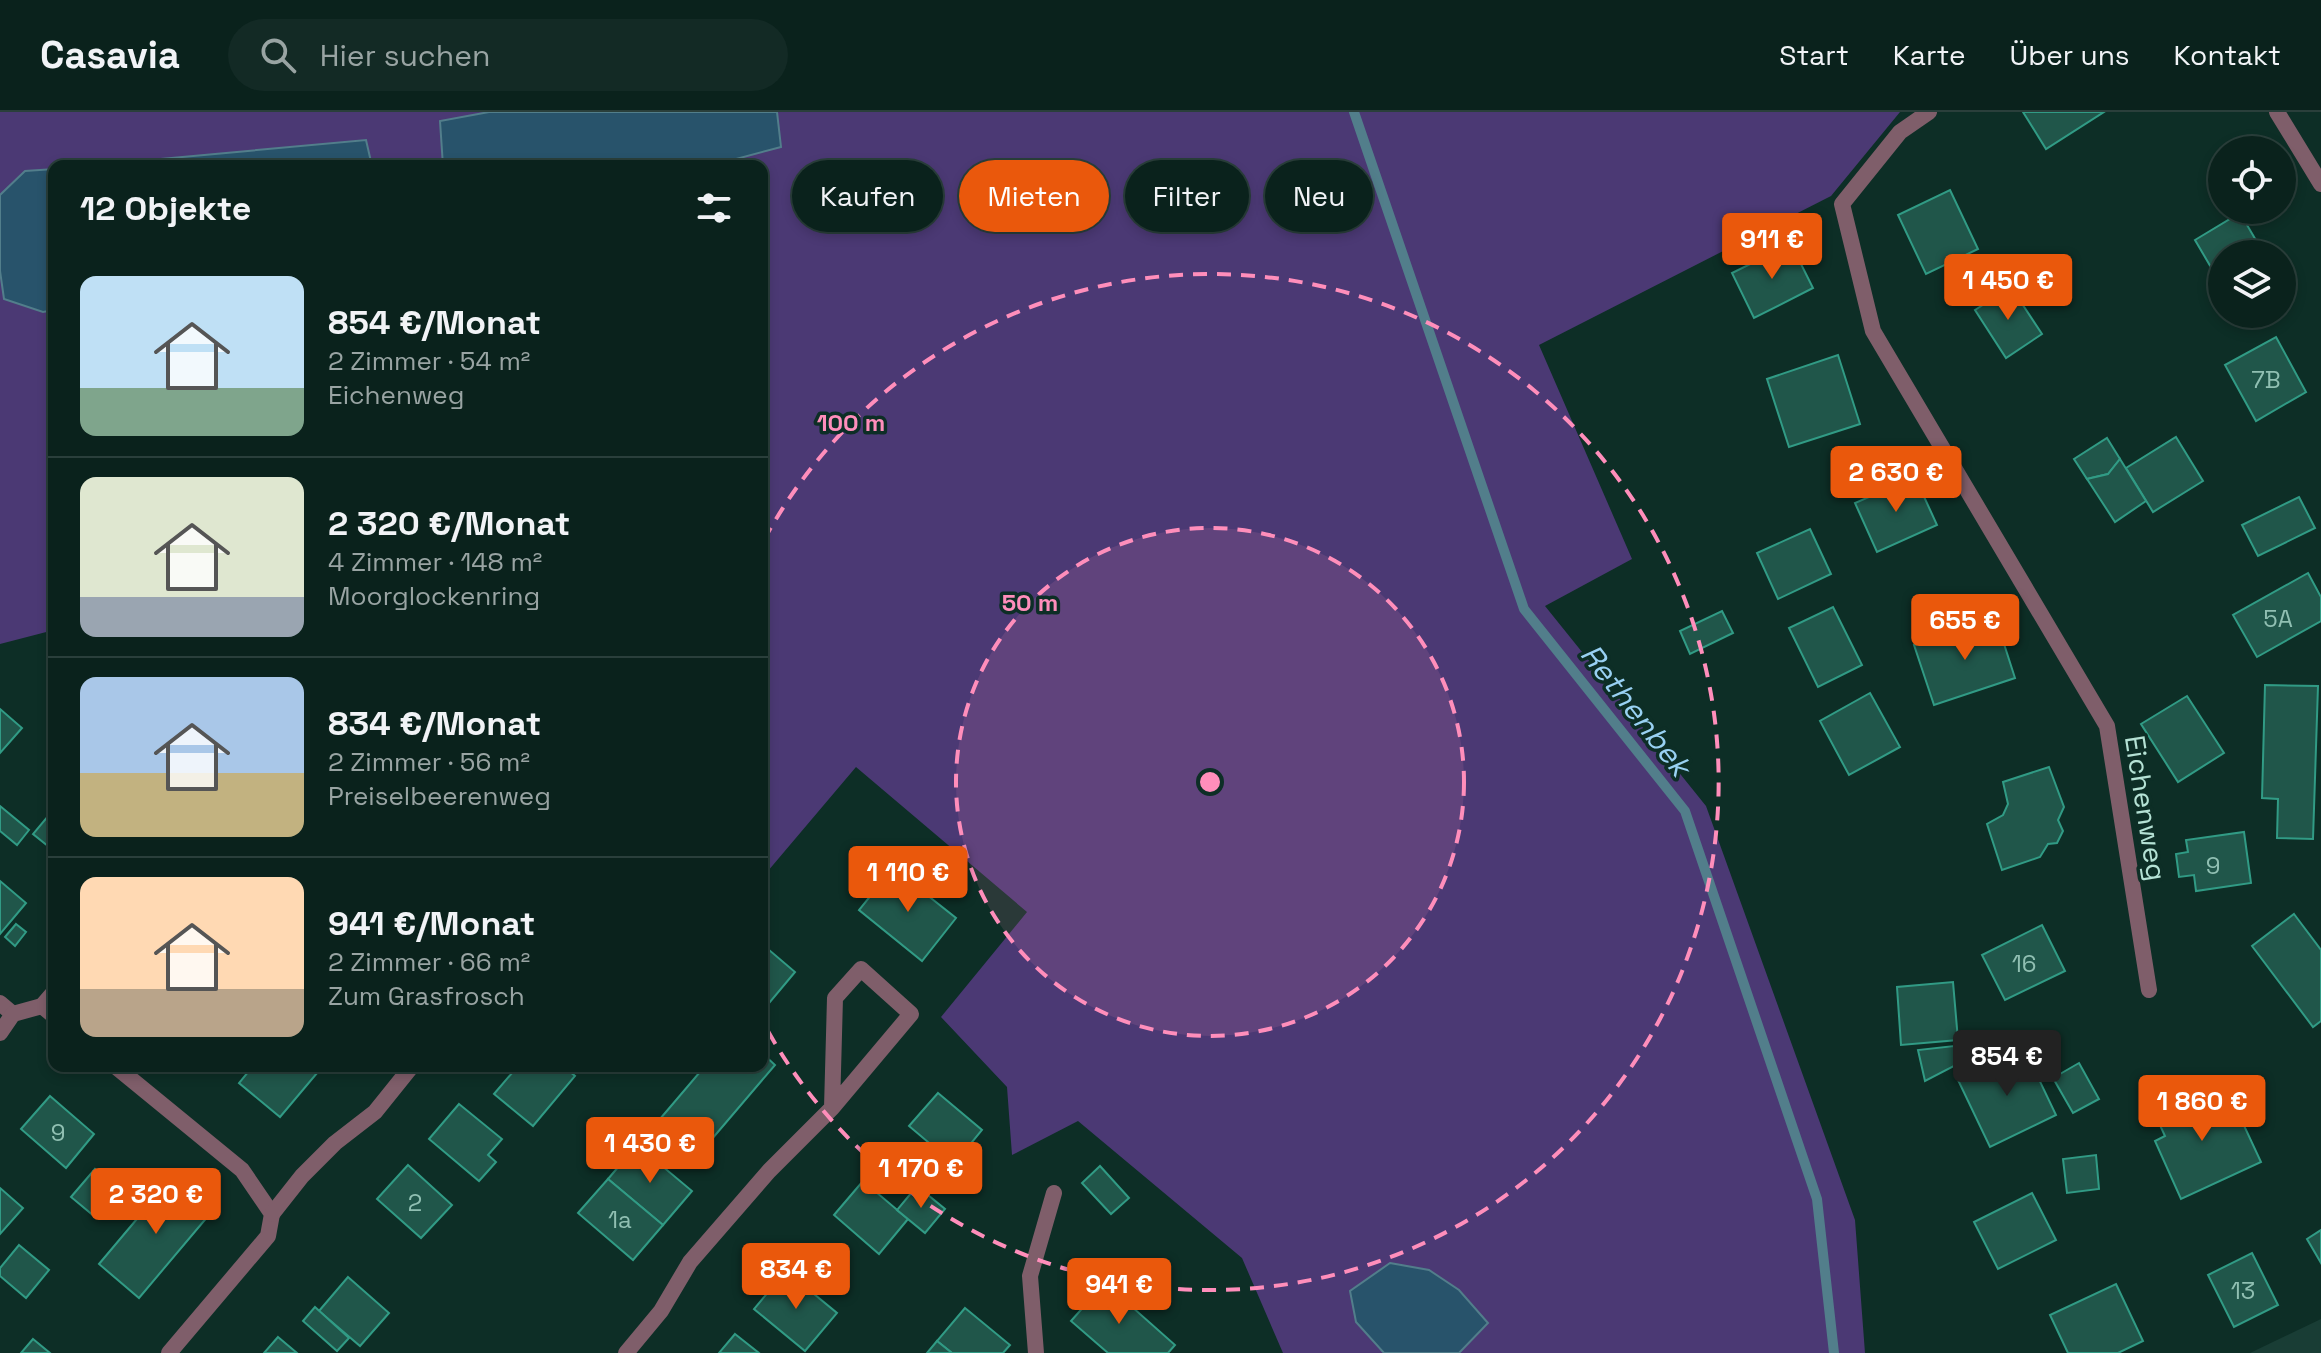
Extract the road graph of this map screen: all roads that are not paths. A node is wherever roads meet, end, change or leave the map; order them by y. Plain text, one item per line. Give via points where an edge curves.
1 (1929, 112) edge
2 (2277, 112) edge
3 (2321, 184) edge
4 (2149, 990) dead end
5 (0, 1003) edge
6 (48, 1011) edge
7 (13, 1014) junction
8 (0, 1033) edge
9 (122, 1072) edge
10 (407, 1072) edge
11 (832, 1108) junction
12 (1054, 1193) dead end
13 (272, 1214) junction
14 (169, 1353) edge
15 (626, 1353) edge
16 (1036, 1353) edge

1 - 4 street, Eichenweg via 1900,132 1842,204 1873,331 2107,726
2 - 3 street
5 - 7 street
6 - 7 street
7 - 8 street
9 - 13 street via 242,1170
10 - 13 street via 375,1112 302,1176
11 - 11 street via 911,1014 861,969 835,998
11 - 15 street via 690,1262 661,1311
12 - 16 street via 1030,1276
13 - 14 street via 268,1236

